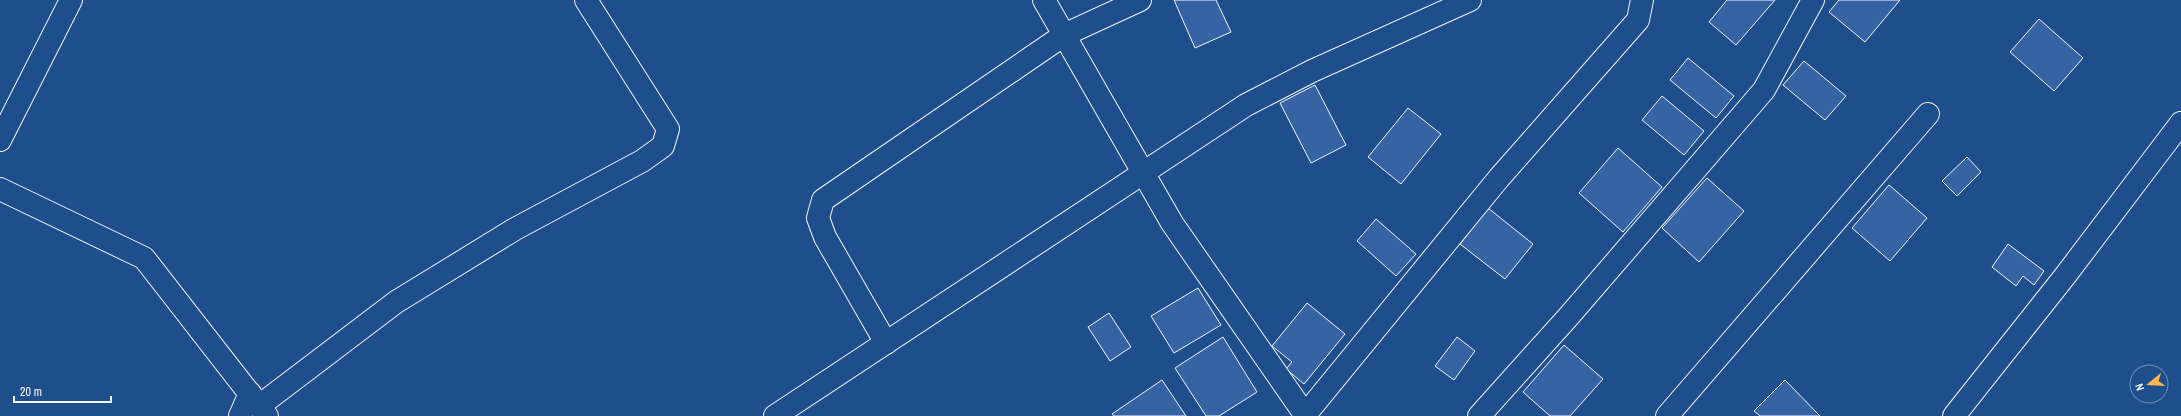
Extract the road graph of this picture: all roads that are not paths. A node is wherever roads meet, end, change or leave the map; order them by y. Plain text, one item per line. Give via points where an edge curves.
1 (71, 0) edge
2 (586, 0) edge
3 (1044, 0) edge
4 (1140, 0) edge
5 (1470, 0) edge
6 (1642, 0) edge
7 (1813, 0) edge
8 (1064, 35) junction
9 (1928, 114) dead end
10 (2181, 123) edge
11 (0, 140) edge
12 (1142, 172) junction
13 (0, 189) edge
14 (886, 343) junction
15 (259, 405) edge
16 (240, 416) edge
17 (775, 416) edge
18 (1305, 416) edge
19 (1479, 416) edge
20 (1667, 416) edge
21 (1954, 416) edge

1 - 11 street
2 - 15 street via 668,129 663,146 642,161 515,228 396,302
3 - 8 street
4 - 8 street
5 - 12 street via 1312,71 1246,105
6 - 18 street via 1638,20 1499,178
7 - 19 street via 1764,90 1579,305
8 - 12 street
8 - 14 street via 823,200 818,218 825,237
9 - 20 street
10 - 21 street via 2065,276
12 - 14 street
12 - 18 street via 1172,223
13 - 15 street via 144,258
14 - 17 street
15 - 16 street

